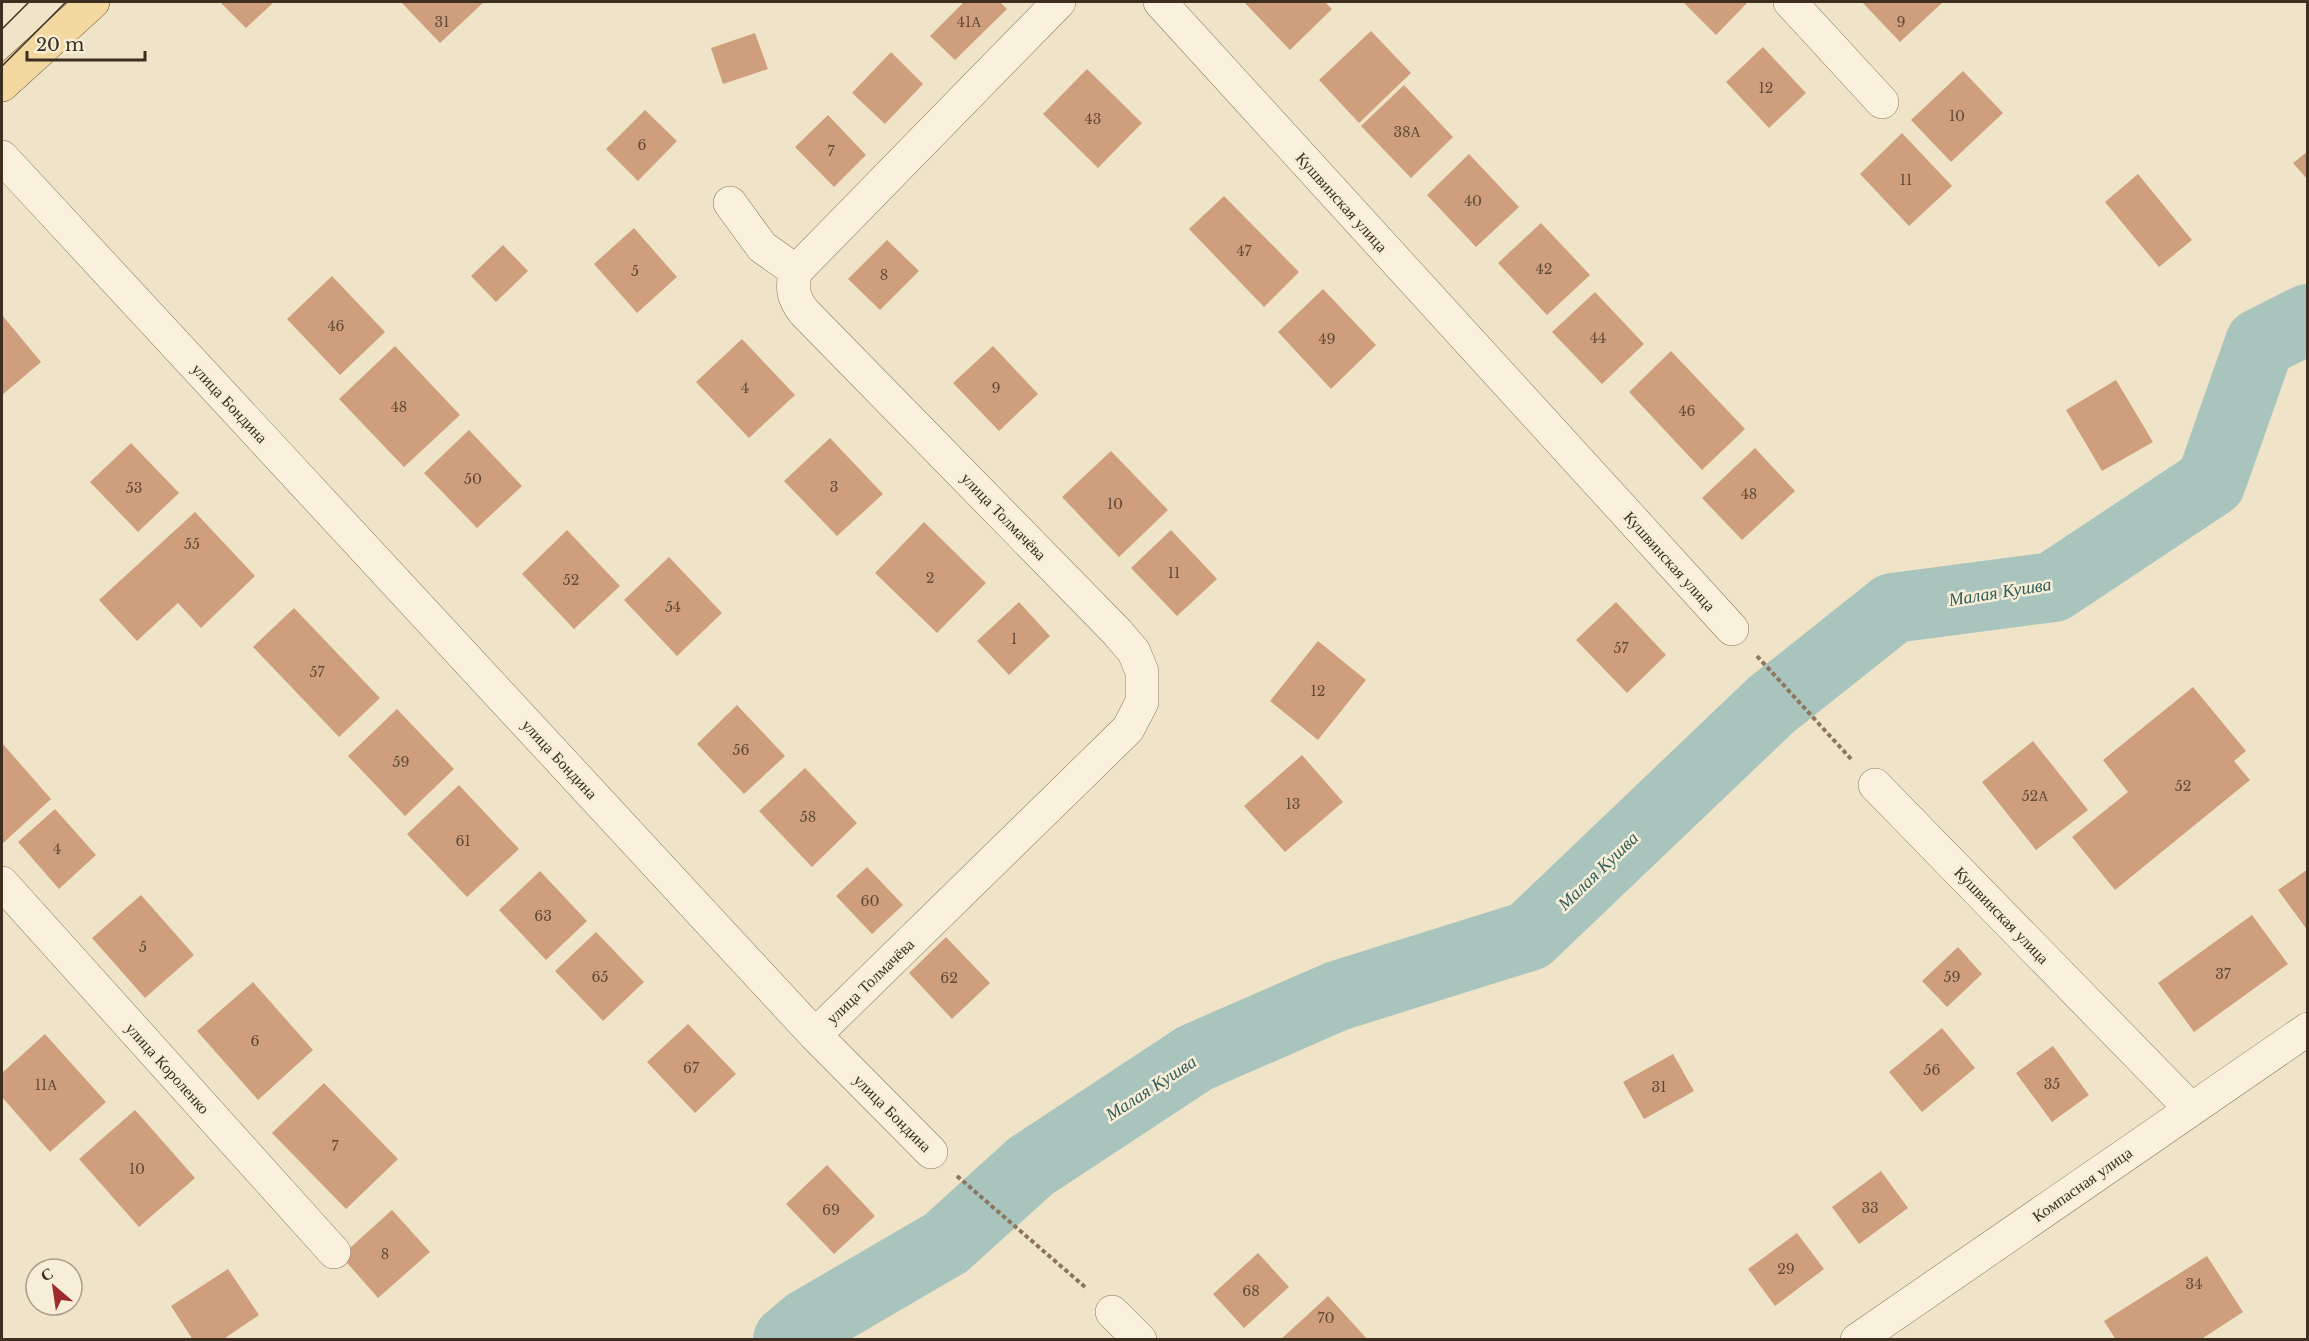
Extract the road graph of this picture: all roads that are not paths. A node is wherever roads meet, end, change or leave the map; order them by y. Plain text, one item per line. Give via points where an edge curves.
1 (93, 2) edge
2 (1059, 2) edge
3 (1160, 2) edge
4 (1790, 2) edge
5 (2, 85) edge
6 (1882, 102) dead end
7 (2, 157) edge
8 (730, 203) dead end
9 (796, 271) junction
10 (1732, 629) road end
11 (1875, 785) road end
12 (2, 883) edge
13 (2307, 1029) edge
14 (815, 1035) junction
15 (2191, 1109) junction
16 (931, 1152) road end
17 (334, 1252) dead end
18 (1112, 1311) road end
19 (1140, 1340) edge
20 (1857, 1340) edge

1 - 5 main road
2 - 9 street
3 - 10 street, Кушвинская улица
4 - 6 street
7 - 14 street, улица Бондина
8 - 9 street via 762,247
9 - 14 street, улица Толмачёва via 792,286 796,302 804,312 1117,632 1134,652 1142,672 1142,702 1128,729
11 - 15 street, Кушвинская улица
12 - 17 street, улица Короленко
13 - 15 street, Компасная улица
14 - 16 street, улица Бондина
15 - 20 street, Компасная улица
18 - 19 street

